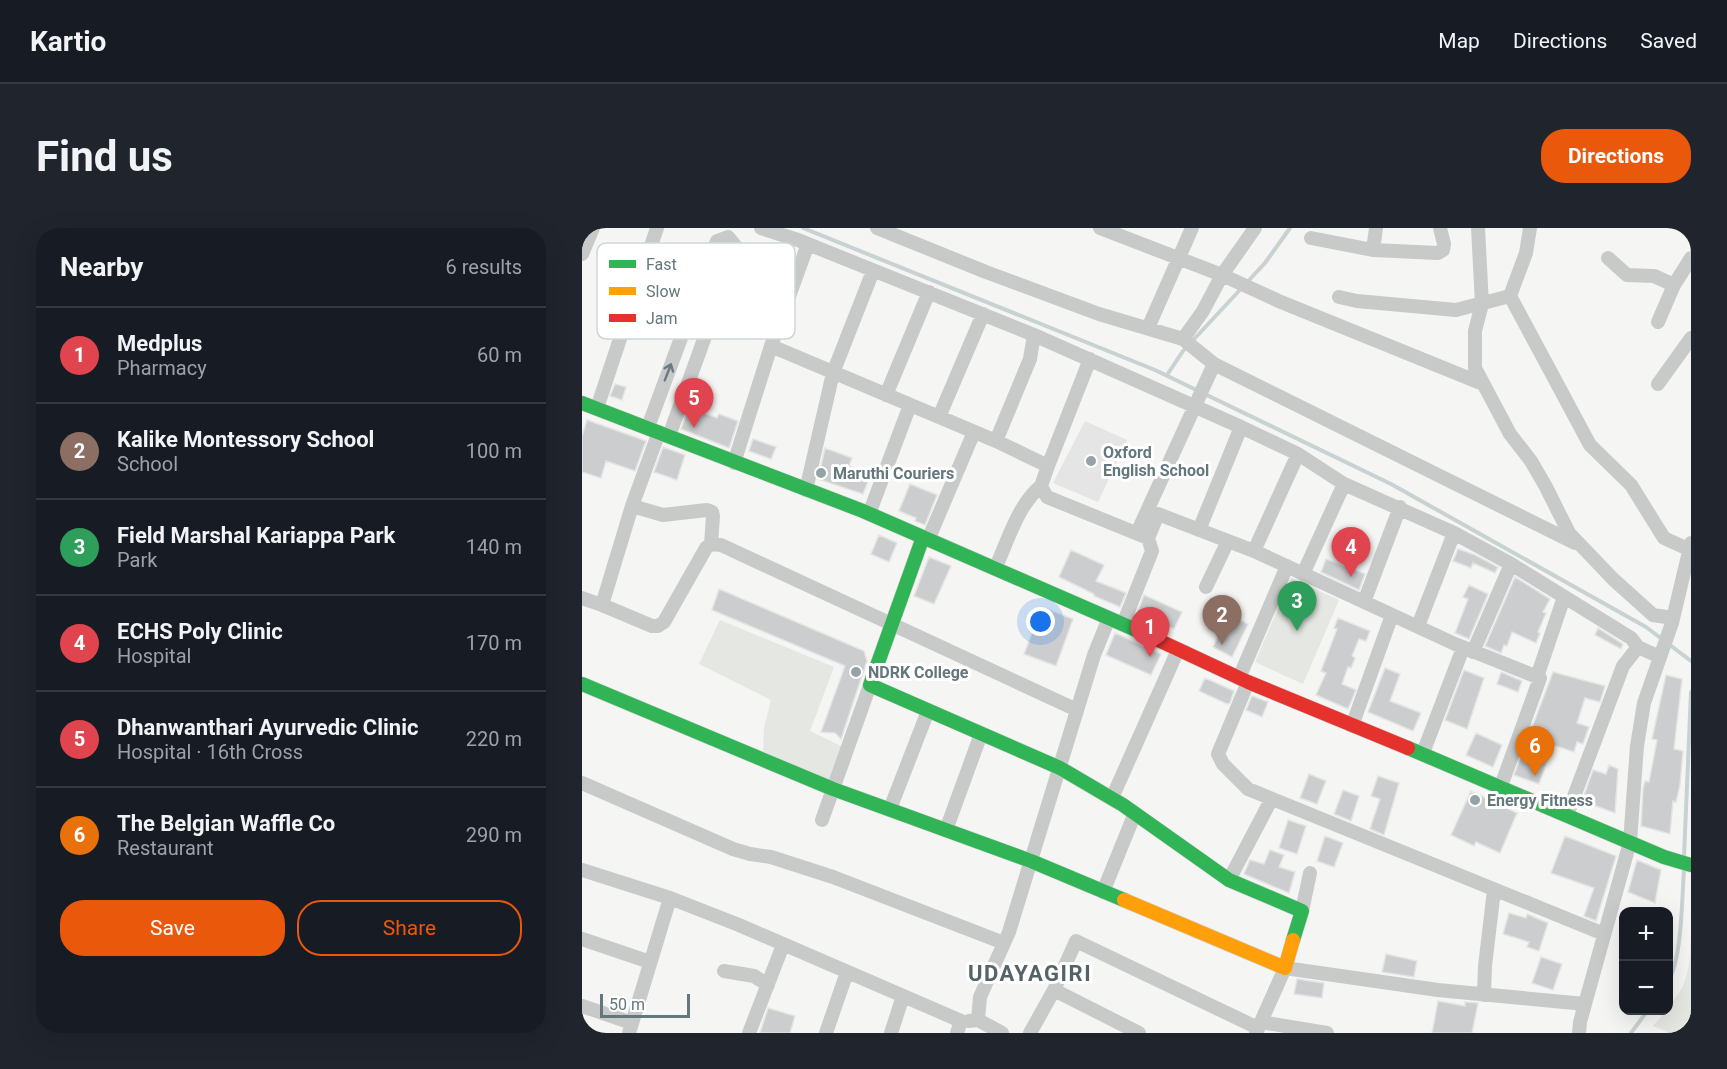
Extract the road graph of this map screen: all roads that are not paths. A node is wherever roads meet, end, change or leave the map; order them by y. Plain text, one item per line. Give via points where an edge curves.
1 (593, 228) edge
2 (657, 228) edge
3 (761, 228) edge
4 (877, 228) edge
5 (1100, 228) edge
6 (1192, 228) edge
7 (1255, 228) edge
8 (1376, 228) edge
9 (1440, 228) edge
10 (1478, 228) edge
11 (1530, 228) edge
12 (730, 232) edge
13 (1125, 232) edge
14 (1311, 238) dead end
15 (651, 243) edge
16 (716, 243) edge
17 (808, 244) junction
18 (1373, 250) junction
19 (582, 254) edge
20 (1178, 257) junction
21 (1608, 258) dead end
22 (1691, 258) edge
23 (873, 271) junction
24 (1222, 275) junction
25 (795, 280) edge
26 (1674, 285) junction
27 (928, 292) junction
28 (1510, 296) junction
29 (1339, 297) dead end
30 (1482, 304) junction
31 (983, 314) junction
32 (1658, 322) dead end
33 (1148, 328) junction
34 (1034, 335) junction
35 (1691, 338) edge
36 (612, 339) edge
37 (687, 339) edge
38 (698, 339) edge
39 (774, 339) edge
40 (1187, 342) junction
41 (771, 346) junction
42 (1090, 359) junction
43 (1214, 364) junction
44 (833, 373) junction
45 (1483, 384) junction
46 (1658, 384) dead end
47 (886, 395) junction
48 (1199, 397) junction
49 (586, 405) edge
50 (910, 405) junction
51 (939, 417) junction
52 (1241, 427) junction
53 (658, 432) junction
54 (975, 432) junction
55 (996, 441) junction
56 (1298, 454) junction
57 (734, 463) junction
58 (1048, 466) junction
59 (1344, 484) junction
60 (1041, 486) junction
61 (806, 490) junction
62 (632, 506) junction
63 (1400, 507) junction
64 (869, 514) junction
65 (1199, 530) junction
66 (1454, 533) junction
67 (1142, 536) junction
68 (926, 538) junction
69 (1228, 541) junction
70 (711, 544) junction
71 (1582, 546) junction
72 (1690, 546) edge
73 (1254, 551) junction
74 (1511, 564) junction
75 (1287, 566) junction
76 (995, 569) junction
77 (1303, 574) junction
78 (1206, 586) dead end
79 (1564, 597) junction
80 (582, 598) edge
81 (1364, 602) junction
82 (602, 604) junction
83 (1392, 615) junction
84 (1109, 618) junction
85 (1672, 621) junction
86 (1123, 624) junction
87 (891, 625) junction
88 (1418, 626) junction
89 (1638, 647) junction
90 (1178, 650) junction
91 (1468, 650) junction
92 (1661, 655) junction
93 (1537, 676) junction
94 (1243, 680) junction
95 (582, 684) edge
96 (870, 685) junction
97 (1077, 710) junction
98 (928, 711) junction
99 (1352, 726) junction
100 (981, 734) junction
101 (1423, 753) junction
102 (1060, 768) junction
103 (582, 783) edge
104 (1501, 786) junction
105 (834, 789) junction
106 (1112, 798) junction
107 (1271, 800) junction
108 (890, 809) junction
109 (1135, 813) junction
110 (1567, 815) junction
111 (822, 820) dead end
112 (946, 830) junction
113 (1630, 842) junction
114 (1031, 861) junction
115 (1691, 865) edge
116 (582, 870) edge
117 (1310, 873) dead end
118 (1229, 880) junction
119 (1494, 890) junction
120 (1102, 892) junction
121 (670, 898) junction
122 (1302, 911) junction
123 (1604, 934) junction
124 (582, 939) edge
125 (1004, 943) junction
126 (783, 945) junction
127 (650, 962) junction
128 (1285, 968) junction
129 (724, 971) dead end
130 (847, 972) junction
131 (768, 985) junction
132 (1054, 990) junction
133 (1484, 995) junction
134 (903, 996) junction
135 (1585, 1004) junction
136 (582, 1006) edge
137 (978, 1020) junction
138 (959, 1027) edge
139 (630, 1028) edge
140 (1258, 1028) edge
141 (749, 1033) edge
142 (826, 1033) edge
143 (891, 1033) edge
144 (1002, 1033) edge
145 (1030, 1033) edge
146 (1139, 1033) edge
147 (1327, 1033) edge
148 (1580, 1033) edge

1 - 19 street
2 - 15 street
3 - 17 street
4 - 33 street via 996,276
5 - 13 street
6 - 20 street
7 - 24 street
8 - 18 street
9 - 18 street via 1444,244 1438,253
10 - 30 street
11 - 28 street via 1526,253
16 -> 12 street
13 - 20 street
14 - 18 street
17 - 23 street
17 - 25 street
20 - 24 street
20 - 33 street
21 - 26 street via 1627,275 1654,276
22 - 26 street
23 - 27 street
23 - 44 street
24 - 40 street
24 - 45 street
26 - 32 street
27 - 31 street
27 - 47 street
28 - 30 street
28 - 72 street via 1590,445 1631,485 1664,538
29 - 30 street via 1456,310
30 - 45 street via 1475,331 1475,368
31 - 34 street
31 - 51 street
33 - 40 street
34 - 42 street
34 - 55 street via 1030,358
35 - 46 street
36 - 49 street
53 -> 37 street
38 - 53 street
39 - 41 street
40 - 43 street
41 - 44 street
41 - 57 street
42 - 48 street
42 - 58 street
43 - 48 street
43 - 71 street
44 - 47 street
44 - 61 street
45 - 71 street via 1569,532
47 - 50 street
48 - 52 street
48 - 67 street
49 - 53 street
50 - 51 street
50 - 64 street
51 - 54 street
52 - 56 street
52 - 65 street
53 - 57 street
53 - 62 street
54 - 55 street
54 - 68 street
55 - 58 street
56 - 59 street
56 - 73 street
57 - 61 street
58 - 60 street
59 - 63 street
59 - 77 street
60 - 67 street via 1047,497
60 - 76 street via 1030,495
61 - 64 street
62 - 70 street via 663,515 711,512
62 - 82 street
63 - 66 street
63 - 81 street
64 - 68 street
65 - 67 street via 1158,514
65 - 69 street
66 - 74 street
66 - 88 street
67 - 86 street via 1152,551
68 - 76 street
68 - 87 street
69 - 73 street
69 - 78 street
70 - 82 street via 658,626
70 - 87 street
71 - 85 street via 1653,615
72 - 85 street
73 - 75 street
74 - 79 street
74 - 91 street
75 - 77 street
75 - 94 street
76 - 84 street
77 - 81 street
79 - 89 street via 1631,638
79 - 93 street
80 - 82 street
81 - 83 street
83 - 88 street
83 - 99 street
84 - 86 street
84 - 97 street
85 - 92 street
86 - 90 street
87 - 96 street
87 - 97 street
88 - 91 street
89 - 92 street
89 - 110 street via 1623,666
90 - 94 street
90 - 106 street
91 - 93 street
91 - 101 street
92 - 113 street via 1644,703
93 - 104 street via 1540,678
94 - 99 street
94 - 107 street via 1218,754 1248,789
95 - 105 street
96 - 98 street
96 - 105 street
97 - 102 street
98 - 100 street
98 - 108 street
99 - 101 street
100 - 102 street
100 - 112 street
101 - 104 street
102 - 106 street
102 - 114 street
103 - 125 street via 733,849 833,877
104 - 110 street
105 - 108 street
105 - 111 street
106 - 109 street
107 - 118 street
107 - 119 street
108 - 112 street
109 - 118 street
109 - 120 street
110 - 113 street
112 - 114 street
113 - 115 street
113 - 123 street
114 - 120 street
114 - 125 street
116 - 121 street
117 - 122 street
118 - 122 street
119 - 123 street
119 - 133 street
120 - 128 street
121 - 126 street
121 - 127 street
122 - 128 street
123 - 135 street
124 - 127 street
125 - 137 street via 981,997
126 - 130 street
126 - 131 street
127 - 139 street
128 - 133 street
128 - 140 street
129 - 131 street via 754,976
130 - 134 street
130 - 142 street
131 - 141 street
132 - 140 street via 1076,941
132 - 145 street
132 - 146 street
133 - 135 street
134 - 138 street
134 - 143 street
135 - 148 street
136 - 139 street
137 - 138 street
137 - 144 street
140 - 147 street

